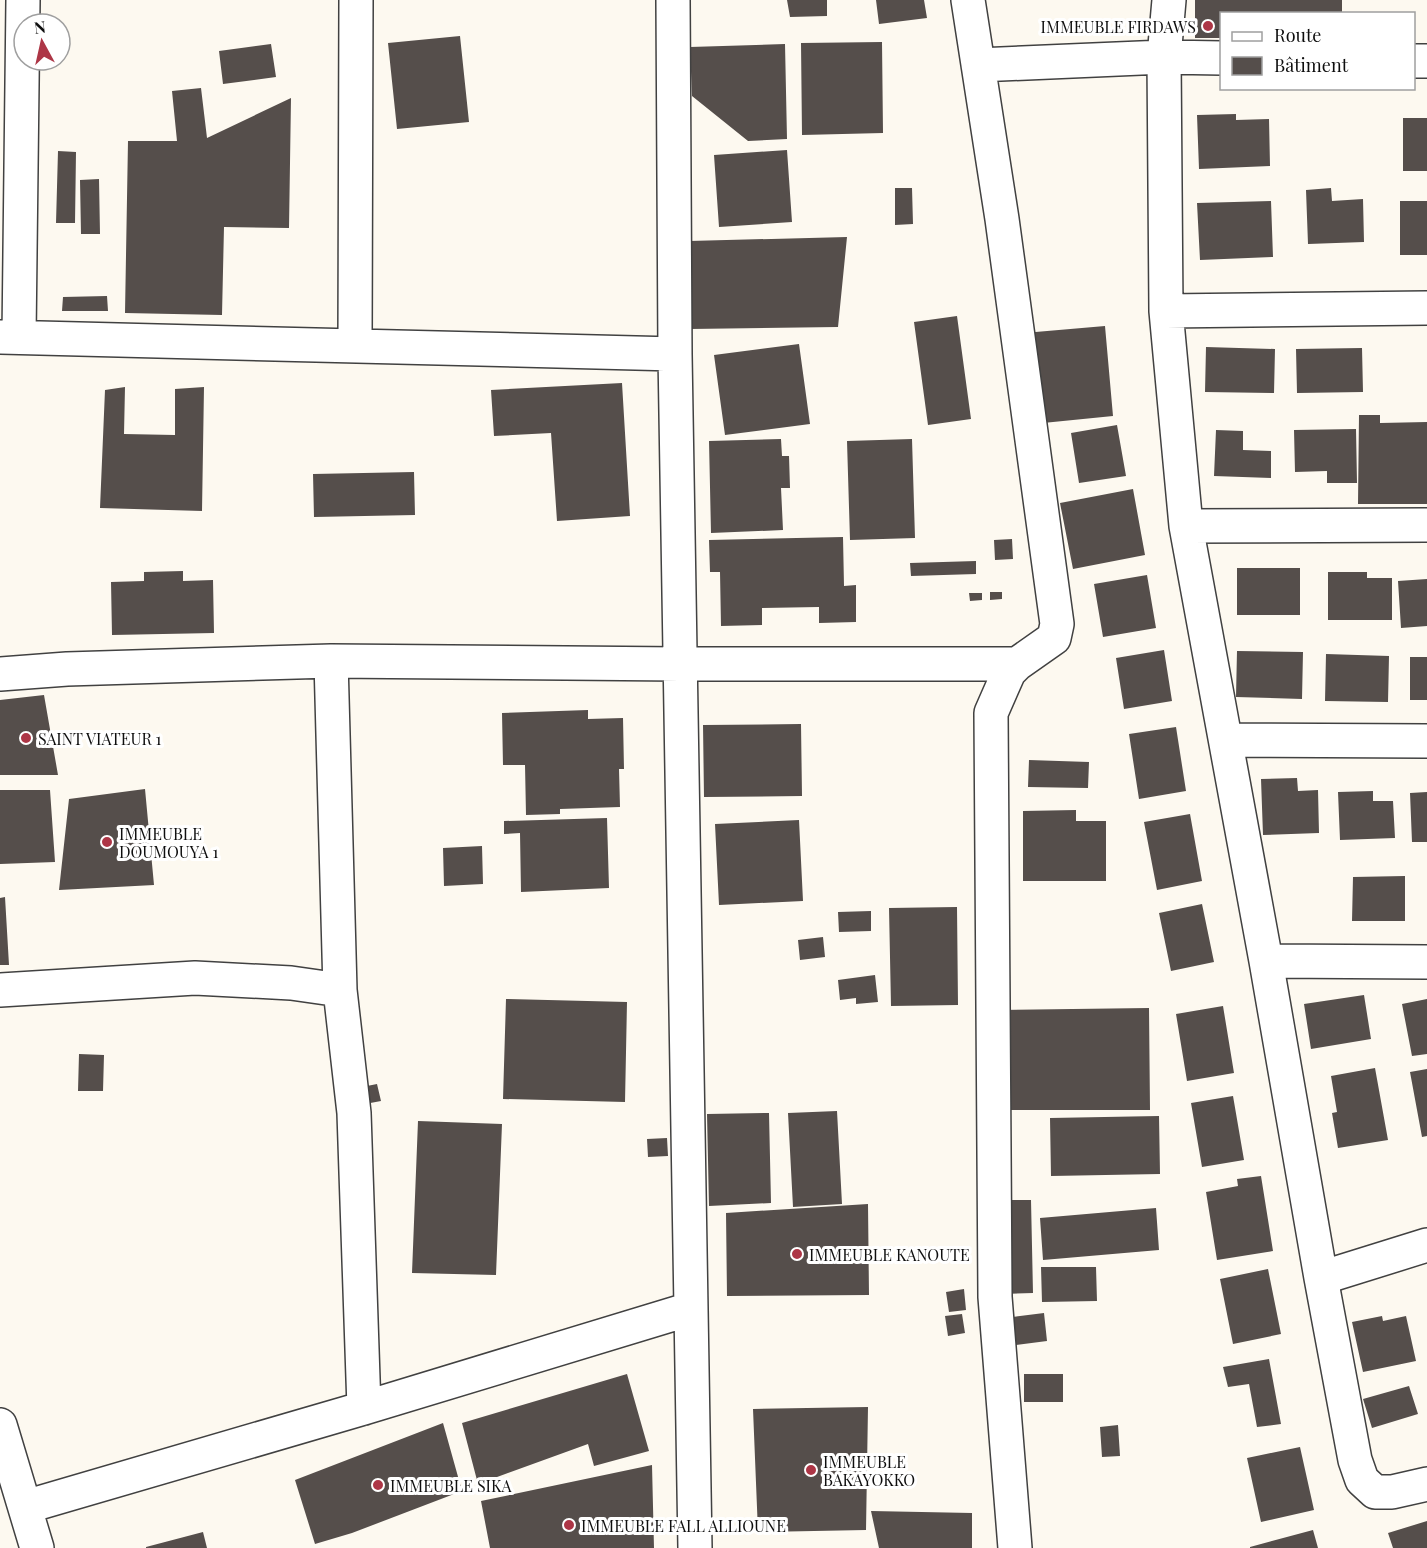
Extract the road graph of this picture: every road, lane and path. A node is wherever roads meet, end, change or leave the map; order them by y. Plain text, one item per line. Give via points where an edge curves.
1 (23, 0) edge
2 (356, 0) edge
3 (674, 0) edge
4 (968, 0) edge
5 (1169, 0) edge
6 (1164, 57) junction
7 (1220, 58) edge
8 (978, 65) junction
9 (1427, 308) edge
10 (1166, 311) junction
11 (10, 337) edge
12 (354, 346) junction
13 (675, 354) junction
14 (1427, 525) edge
15 (1186, 526) junction
16 (331, 661) junction
17 (680, 664) junction
18 (1017, 664) junction
19 (0, 674) edge
20 (1226, 740) junction
21 (1427, 741) edge
22 (1266, 961) junction
23 (1427, 962) edge
24 (0, 990) edge
25 (340, 990) junction
26 (1427, 1245) edge
27 (1321, 1278) junction
28 (690, 1309) junction
29 (364, 1408) junction
30 (0, 1425) edge
31 (1427, 1484) edge
32 (25, 1507) junction
33 (37, 1548) edge
34 (695, 1548) edge
35 (1015, 1548) edge

1 - 11 street
2 - 12 street
3 - 13 street
4 - 8 street
5 - 6 street
6 - 7 street
6 - 8 street
6 - 10 street
8 - 18 street via 1057,624 1054,638
9 - 10 street
10 - 15 street
11 - 12 street
12 - 13 street
13 - 17 street
14 - 15 street
15 - 20 street
16 - 17 street
16 - 19 street
16 - 25 street
17 - 18 street
17 - 28 street
18 - 35 street via 1003,682 991,713 995,1298
20 - 21 street
20 - 22 street
22 - 23 street
22 - 27 street
24 - 25 street via 195,978
25 - 29 street via 354,1113
26 - 27 street
27 - 31 street via 1362,1480 1374,1492
28 - 29 street
28 - 34 street
29 - 32 street
30 - 32 street
32 - 33 street

